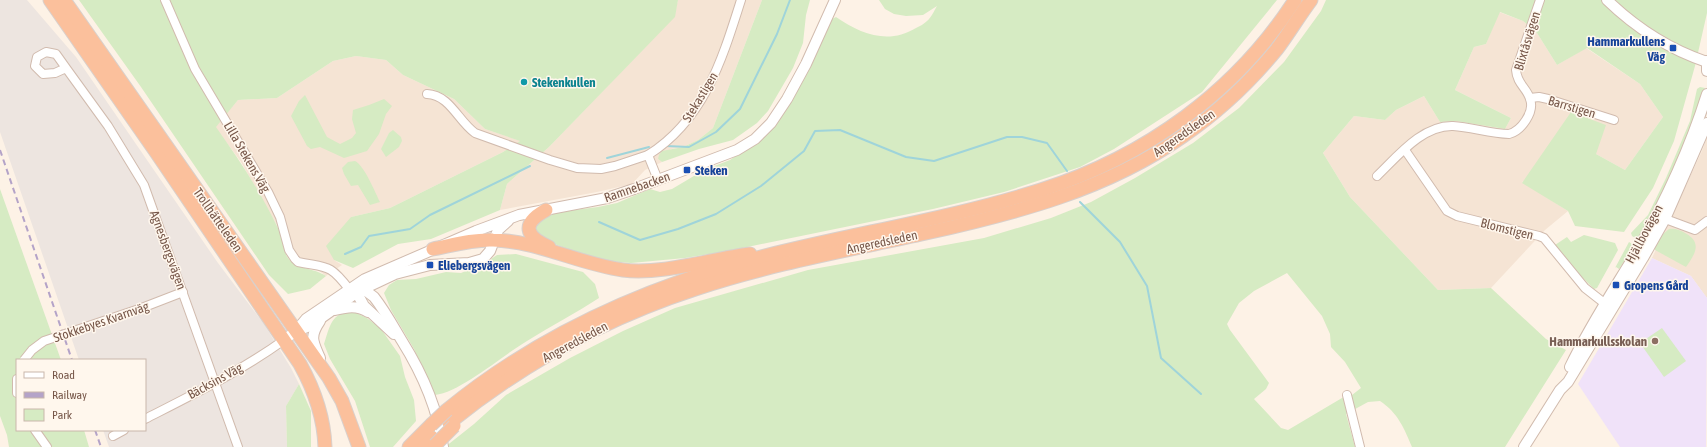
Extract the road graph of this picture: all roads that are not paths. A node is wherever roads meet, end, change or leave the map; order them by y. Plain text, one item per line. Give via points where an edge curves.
1 (50, 0) edge
2 (64, 0) edge
3 (165, 0) edge
4 (741, 0) edge
5 (835, 0) edge
6 (1295, 0) edge
7 (1311, 0) edge
8 (1540, 0) edge
9 (1607, 0) edge
10 (1707, 61) edge
11 (66, 68) dead end
12 (1707, 71) edge
13 (426, 94) dead end
14 (1707, 94) edge
15 (1530, 98) junction
16 (1614, 120) dead end
17 (1707, 123) edge
18 (1405, 150) junction
19 (648, 155) junction
20 (1377, 176) dead end
21 (658, 180) junction
22 (546, 210) junction
23 (519, 215) junction
24 (1660, 217) junction
25 (1707, 221) edge
26 (493, 240) junction
27 (811, 245) junction
28 (433, 249) junction
29 (569, 256) junction
30 (348, 289) junction
31 (360, 291) junction
32 (183, 292) junction
33 (1609, 306) junction
34 (331, 311) junction
35 (322, 318) junction
36 (382, 322) junction
37 (296, 331) junction
38 (284, 340) junction
39 (402, 342) junction
40 (25, 359) edge
41 (329, 378) junction
42 (216, 382) junction
43 (1347, 395) dead end
44 (146, 418) edge
45 (450, 420) junction
46 (36, 431) edge
47 (122, 431) edge
48 (113, 436) dead end
49 (433, 442) edge
50 (47, 447) edge
51 (238, 447) edge
52 (325, 447) edge
53 (358, 447) edge
54 (409, 447) edge
55 (1360, 447) edge
56 (1524, 447) edge

1 - 38 highway, Trollhätteleden
2 - 37 highway, Trollhätteleden
3 - 30 street, Lilla Stekens Väg via 195,69 280,216 292,255 298,262 320,265 332,270
4 - 19 street, Stekastigen via 716,72 691,117 671,138
5 - 21 street, Ramnebacken via 798,78 771,123 755,139 737,150
6 - 27 highway, Angeredsleden via 1267,41 1226,84 1179,123 1128,154 1058,184 1002,202 959,214
7 - 45 highway, Angeredsleden via 1277,48 1231,97 1184,136 1125,171 1067,196 969,224 806,259 695,289 585,335 523,370
8 - 15 street, Blixtåsvägen via 1516,70 1519,82
9 - 10 street via 1650,36
10 - 12 street
11 - 32 street, Agnesbergsvägen via 108,126 144,185
13 - 19 street via 433,94 448,103 475,133 567,166 601,169
14 - 24 street, Hjällbovägen
15 - 16 street, Barrstigen via 1548,99
15 - 18 street via 1527,118 1519,129 1512,133 1502,134 1447,126 1419,138
17 - 24 street, Hjällbovägen
18 - 20 street
18 - 33 street, Blomstigen via 1447,211 1457,216 1544,238 1585,288
19 - 21 street
21 - 22 street, Ramnebacken via 607,198
22 - 23 street, Ramnebacken
22 - 29 highway via 532,220 530,231 538,241
23 - 26 street, Ramnebacken via 500,227
23 - 28 street, Ramnebacken
24 - 25 street via 1695,230
24 - 33 street, Hjällbovägen via 1636,251
26 - 28 highway
26 - 29 highway
26 - 31 street, Ramnebacken via 487,255 478,261 417,267 395,274
27 - 29 highway via 636,271 605,267
27 - 45 highway, Angeredsleden via 704,274 629,301 568,330 531,350 480,385
28 - 30 street, Ramnebacken via 382,270
30 - 31 street
30 - 37 street, Ramnebacken via 306,319
31 - 34 street, Ramnebacken
31 - 36 street via 358,295 361,302
31 - 39 street via 366,291 374,296
32 - 40 street, Stokkebyes Kvarnväg, bridge via 44,341
32 - 42 street, Agnesbergsvägen
33 - 56 street, Hjällbovägen via 1582,342 1560,390
34 - 35 street, Ramnebacken
34 - 36 street via 358,307
35 - 37 street, Ramnebacken
35 - 41 street, Ramnebacken via 312,336
36 - 39 street
37 - 38 street, Ramnebacken
37 - 41 highway, Trollhätteleden
38 - 42 street, Bäcksins Väg
38 - 52 highway, Trollhätteleden via 316,396 323,421
39 - 49 street via 423,378 434,410
41 - 53 highway, Trollhätteleden via 342,401
42 - 44 street, Bäcksins Väg
42 - 51 street, Agnesbergsvägen
43 - 55 street
45 - 49 highway, bridge
45 - 49 highway, Angeredsleden, bridge
46 - 50 street
47 - 48 street
49 - 54 highway, Angeredsleden

